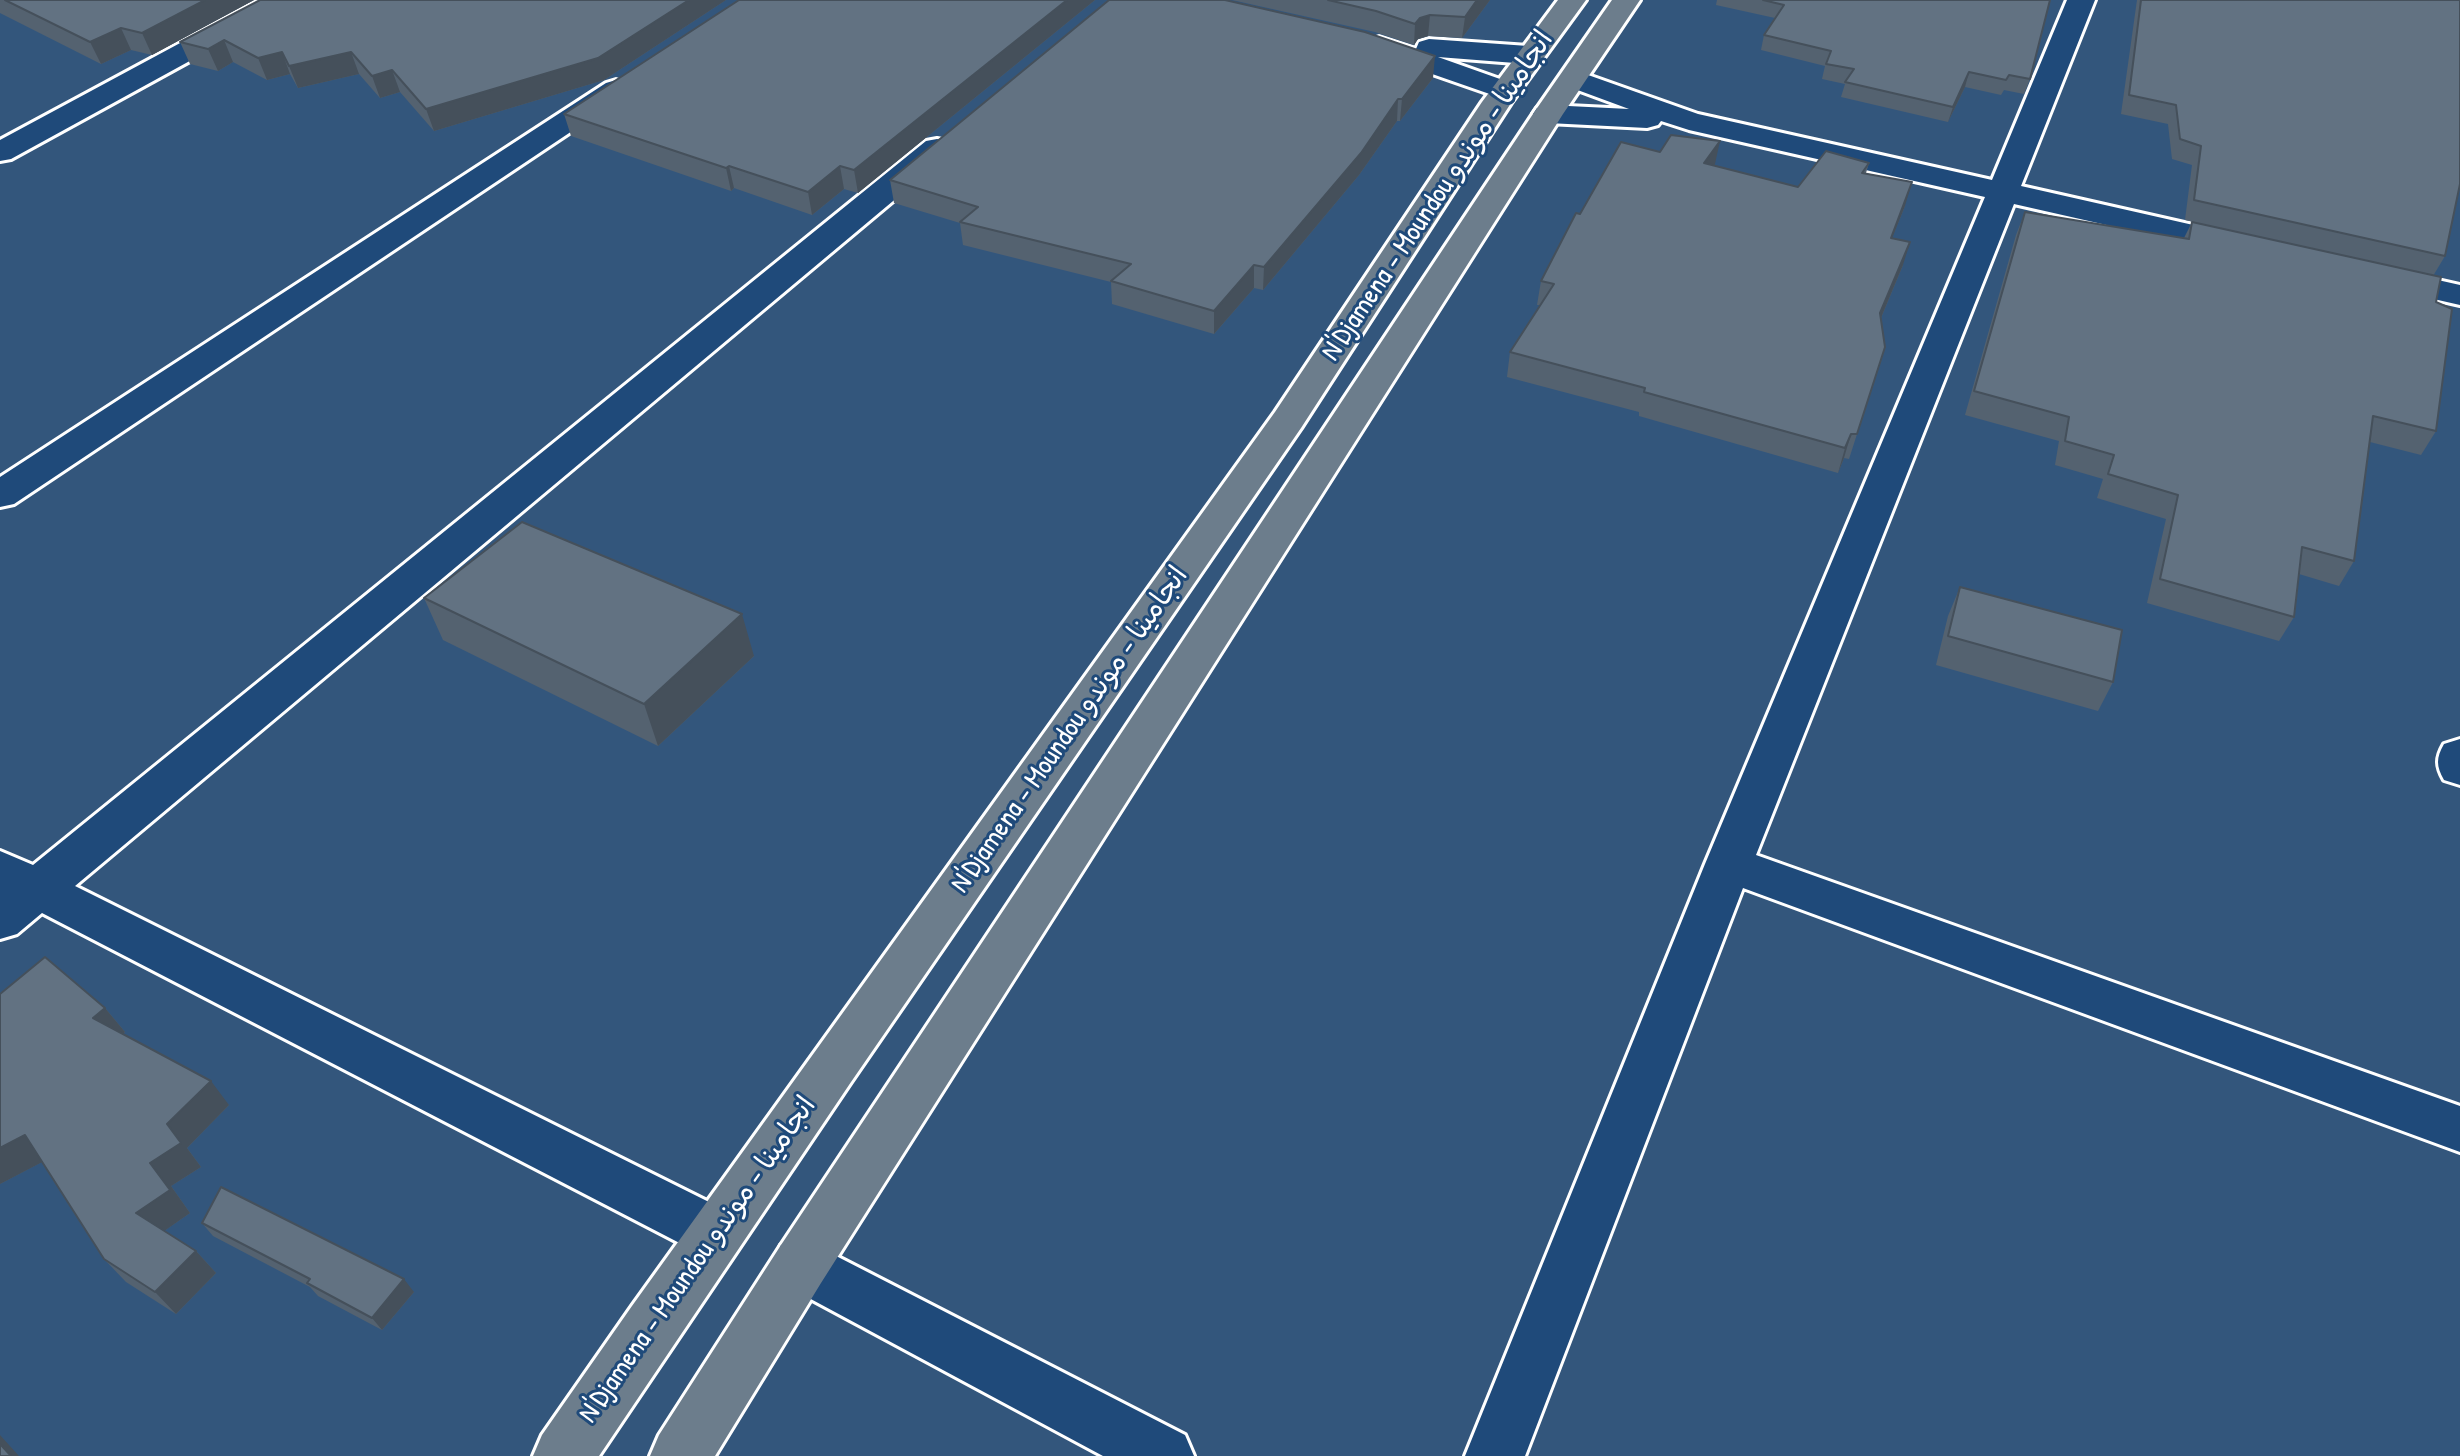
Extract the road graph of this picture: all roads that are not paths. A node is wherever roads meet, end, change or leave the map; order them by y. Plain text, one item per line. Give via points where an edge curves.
1 (280, 0) edge
2 (1572, 0) edge
3 (1626, 0) edge
4 (2081, 0) edge
5 (646, 69) edge
6 (1516, 73) junction
7 (1574, 79) junction
8 (1548, 114) junction
9 (970, 121) edge
10 (1689, 121) junction
11 (0, 152) edge
12 (2001, 190) junction
13 (2276, 253) edge
14 (2353, 271) edge
15 (2460, 295) edge
16 (0, 495) edge
17 (2460, 756) edge
18 (2460, 768) edge
19 (1729, 864) junction
20 (12, 893) edge
21 (2460, 1129) edge
22 (715, 1233) junction
23 (801, 1264) junction
24 (563, 1456) edge
25 (680, 1456) edge
26 (1164, 1456) edge
27 (1495, 1456) edge

1 - 11 street
2 - 6 main road, N'Djamena - Moundou انجامينا - موندو
3 - 7 main road, N'Djamena - Moundou انجامينا - موندو
4 - 12 street
5 - 16 street
6 - 6 street via 1367,42
6 - 22 main road, N'Djamena - Moundou انجامينا - موندو via 1318,376
7 - 8 main road, N'Djamena - Moundou انجامينا - موندو
7 - 10 street
8 - 10 street
8 - 23 main road, N'Djamena - Moundou انجامينا - موندو
9 - 20 street
10 - 12 street
12 - 13 street
12 - 19 street
14 - 15 street
17 - 18 street
19 - 21 street
19 - 27 street
20 - 22 street
22 - 24 main road, N'Djamena - Moundou انجامينا - موندو
23 - 25 main road, N'Djamena - Moundou انجامينا - موندو
23 - 26 street

